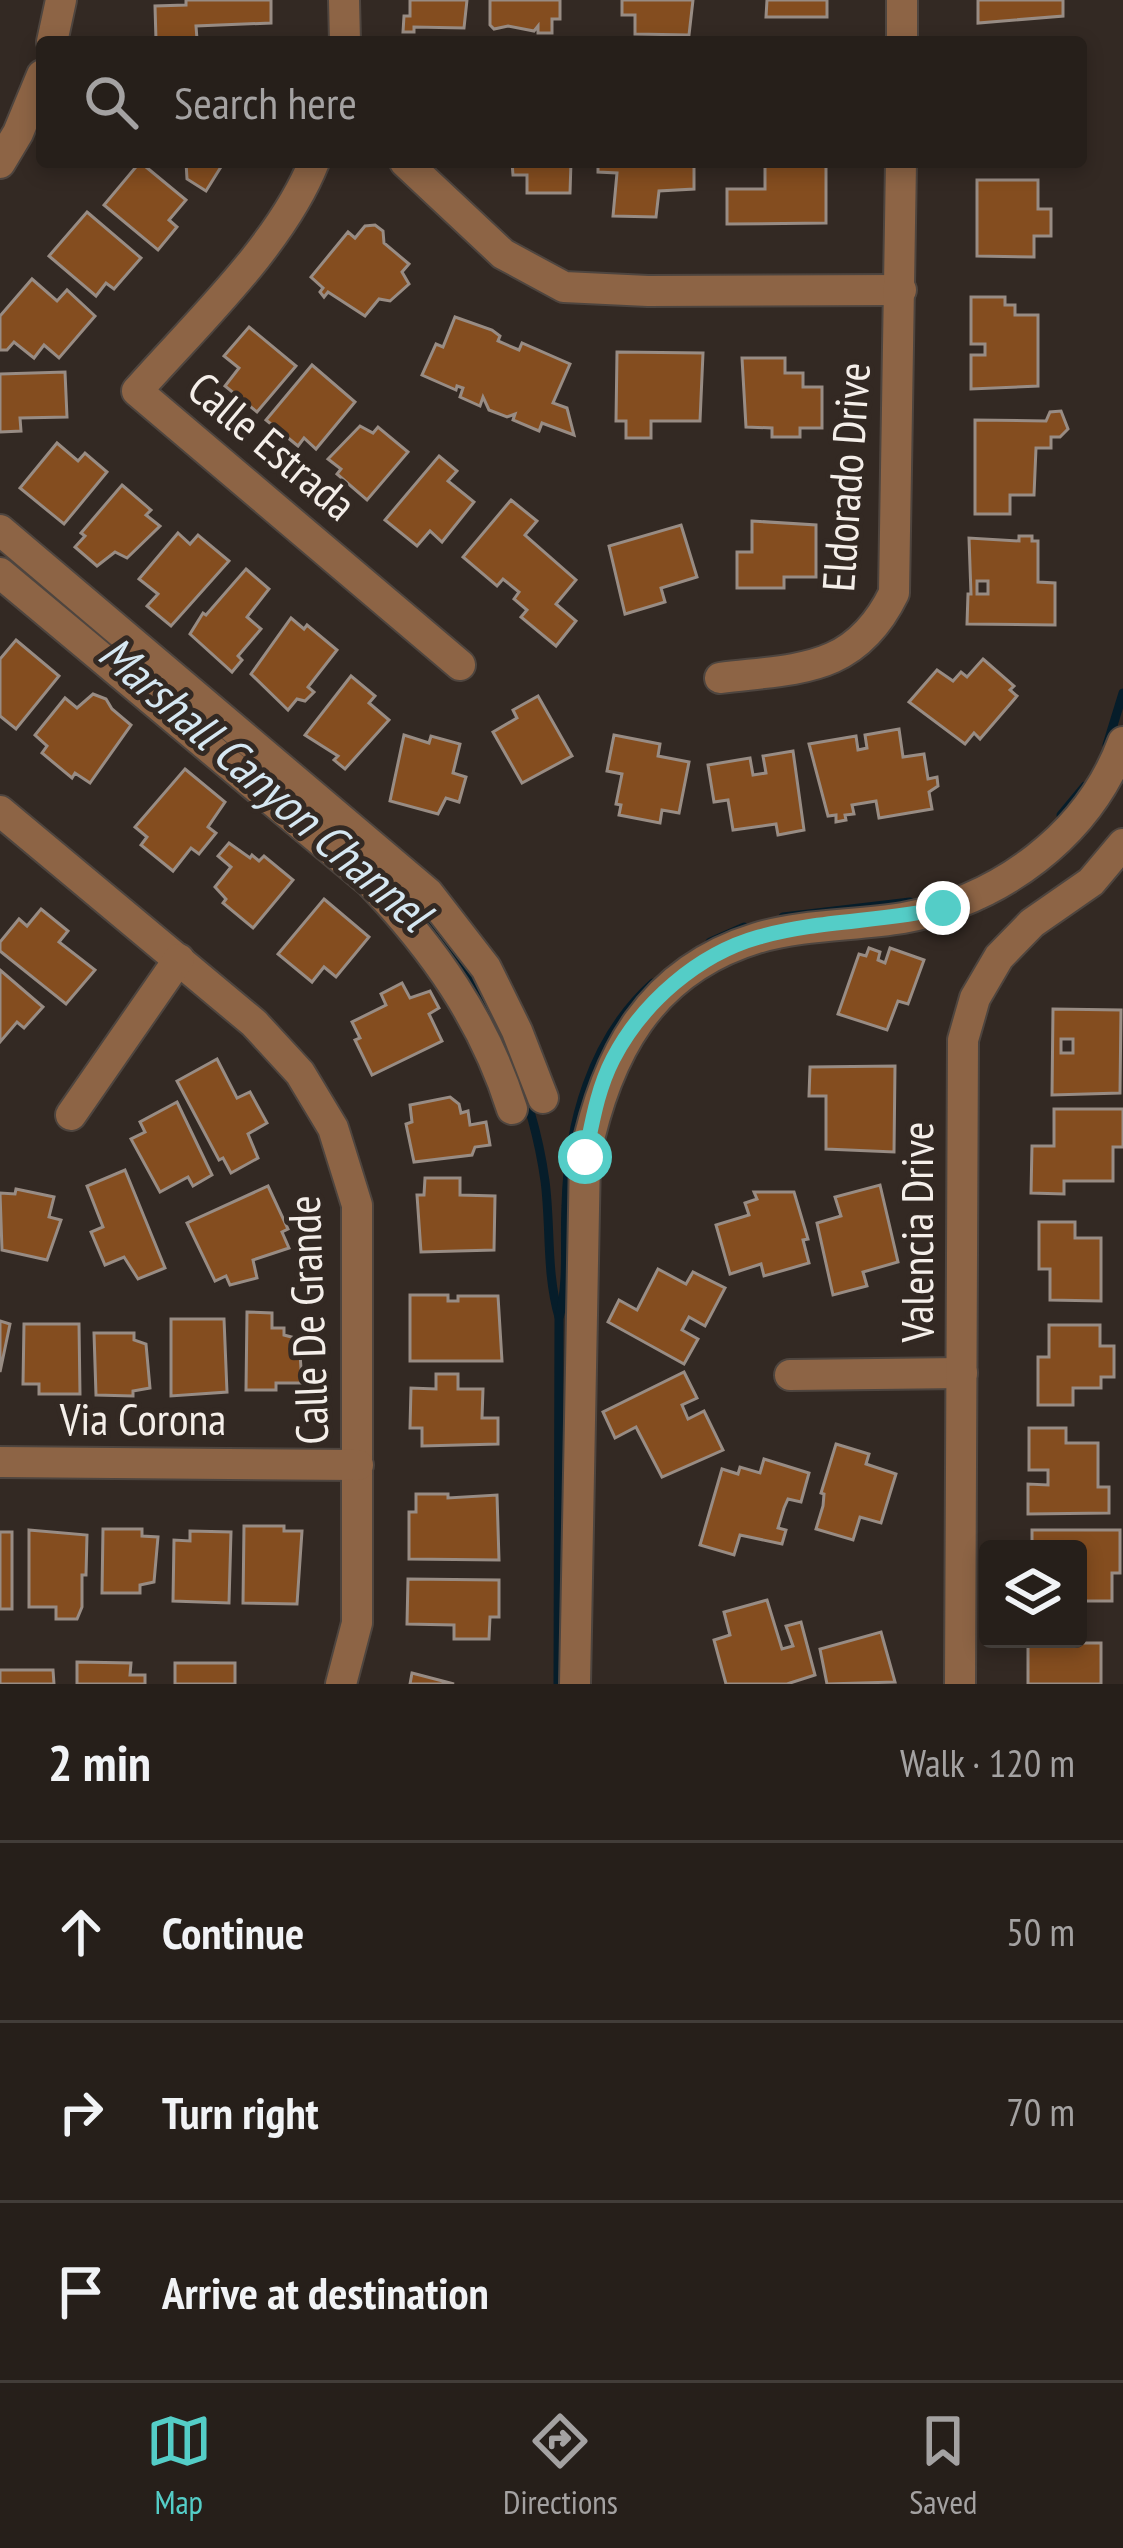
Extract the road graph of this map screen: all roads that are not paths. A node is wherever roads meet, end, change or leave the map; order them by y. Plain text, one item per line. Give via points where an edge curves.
1 (61, 0) edge
2 (344, 0) edge
3 (902, 0) edge
4 (53, 36) edge
5 (345, 36) edge
6 (902, 36) edge
7 (36, 90) edge
8 (0, 163) edge
9 (311, 168) edge
10 (411, 168) edge
11 (902, 168) edge
12 (901, 290) junction
13 (0, 530) edge
14 (0, 573) edge
15 (460, 665) dead end
16 (720, 678) dead end
17 (1123, 742) edge
18 (0, 811) edge
19 (1123, 844) edge
20 (179, 959) junction
21 (543, 1098) dead end
22 (512, 1109) dead end
23 (70, 1115) dead end
24 (962, 1373) junction
25 (790, 1375) dead end
26 (0, 1462) edge
27 (358, 1465) junction
28 (341, 1684) edge
29 (574, 1684) edge
30 (960, 1684) edge

1 - 4 street
2 - 5 street
3 - 6 street
7 - 8 street
9 - 15 street, Calle Estrada via 257,253 137,392
10 - 12 street via 502,254 564,287
11 - 12 street, Eldorado Drive
12 - 16 street, Eldorado Drive via 894,593 878,625 851,650 801,668
13 - 21 street via 428,893 486,968
14 - 22 street via 370,882 420,934 488,1044
17 - 29 street via 1105,783 1069,829 1004,882 901,918 846,909 722,951 675,982 614,1058 585,1157
18 - 20 street, Calle De Grande
19 - 24 street, Valencia Drive via 1090,882 1031,923 974,998 962,1040
20 - 23 street
20 - 27 street, Calle De Grande via 300,1072 333,1128 357,1205
24 - 25 street
24 - 30 street, Valencia Drive
26 - 27 street, Via Corona
27 - 28 street, Calle De Grande via 357,1623

